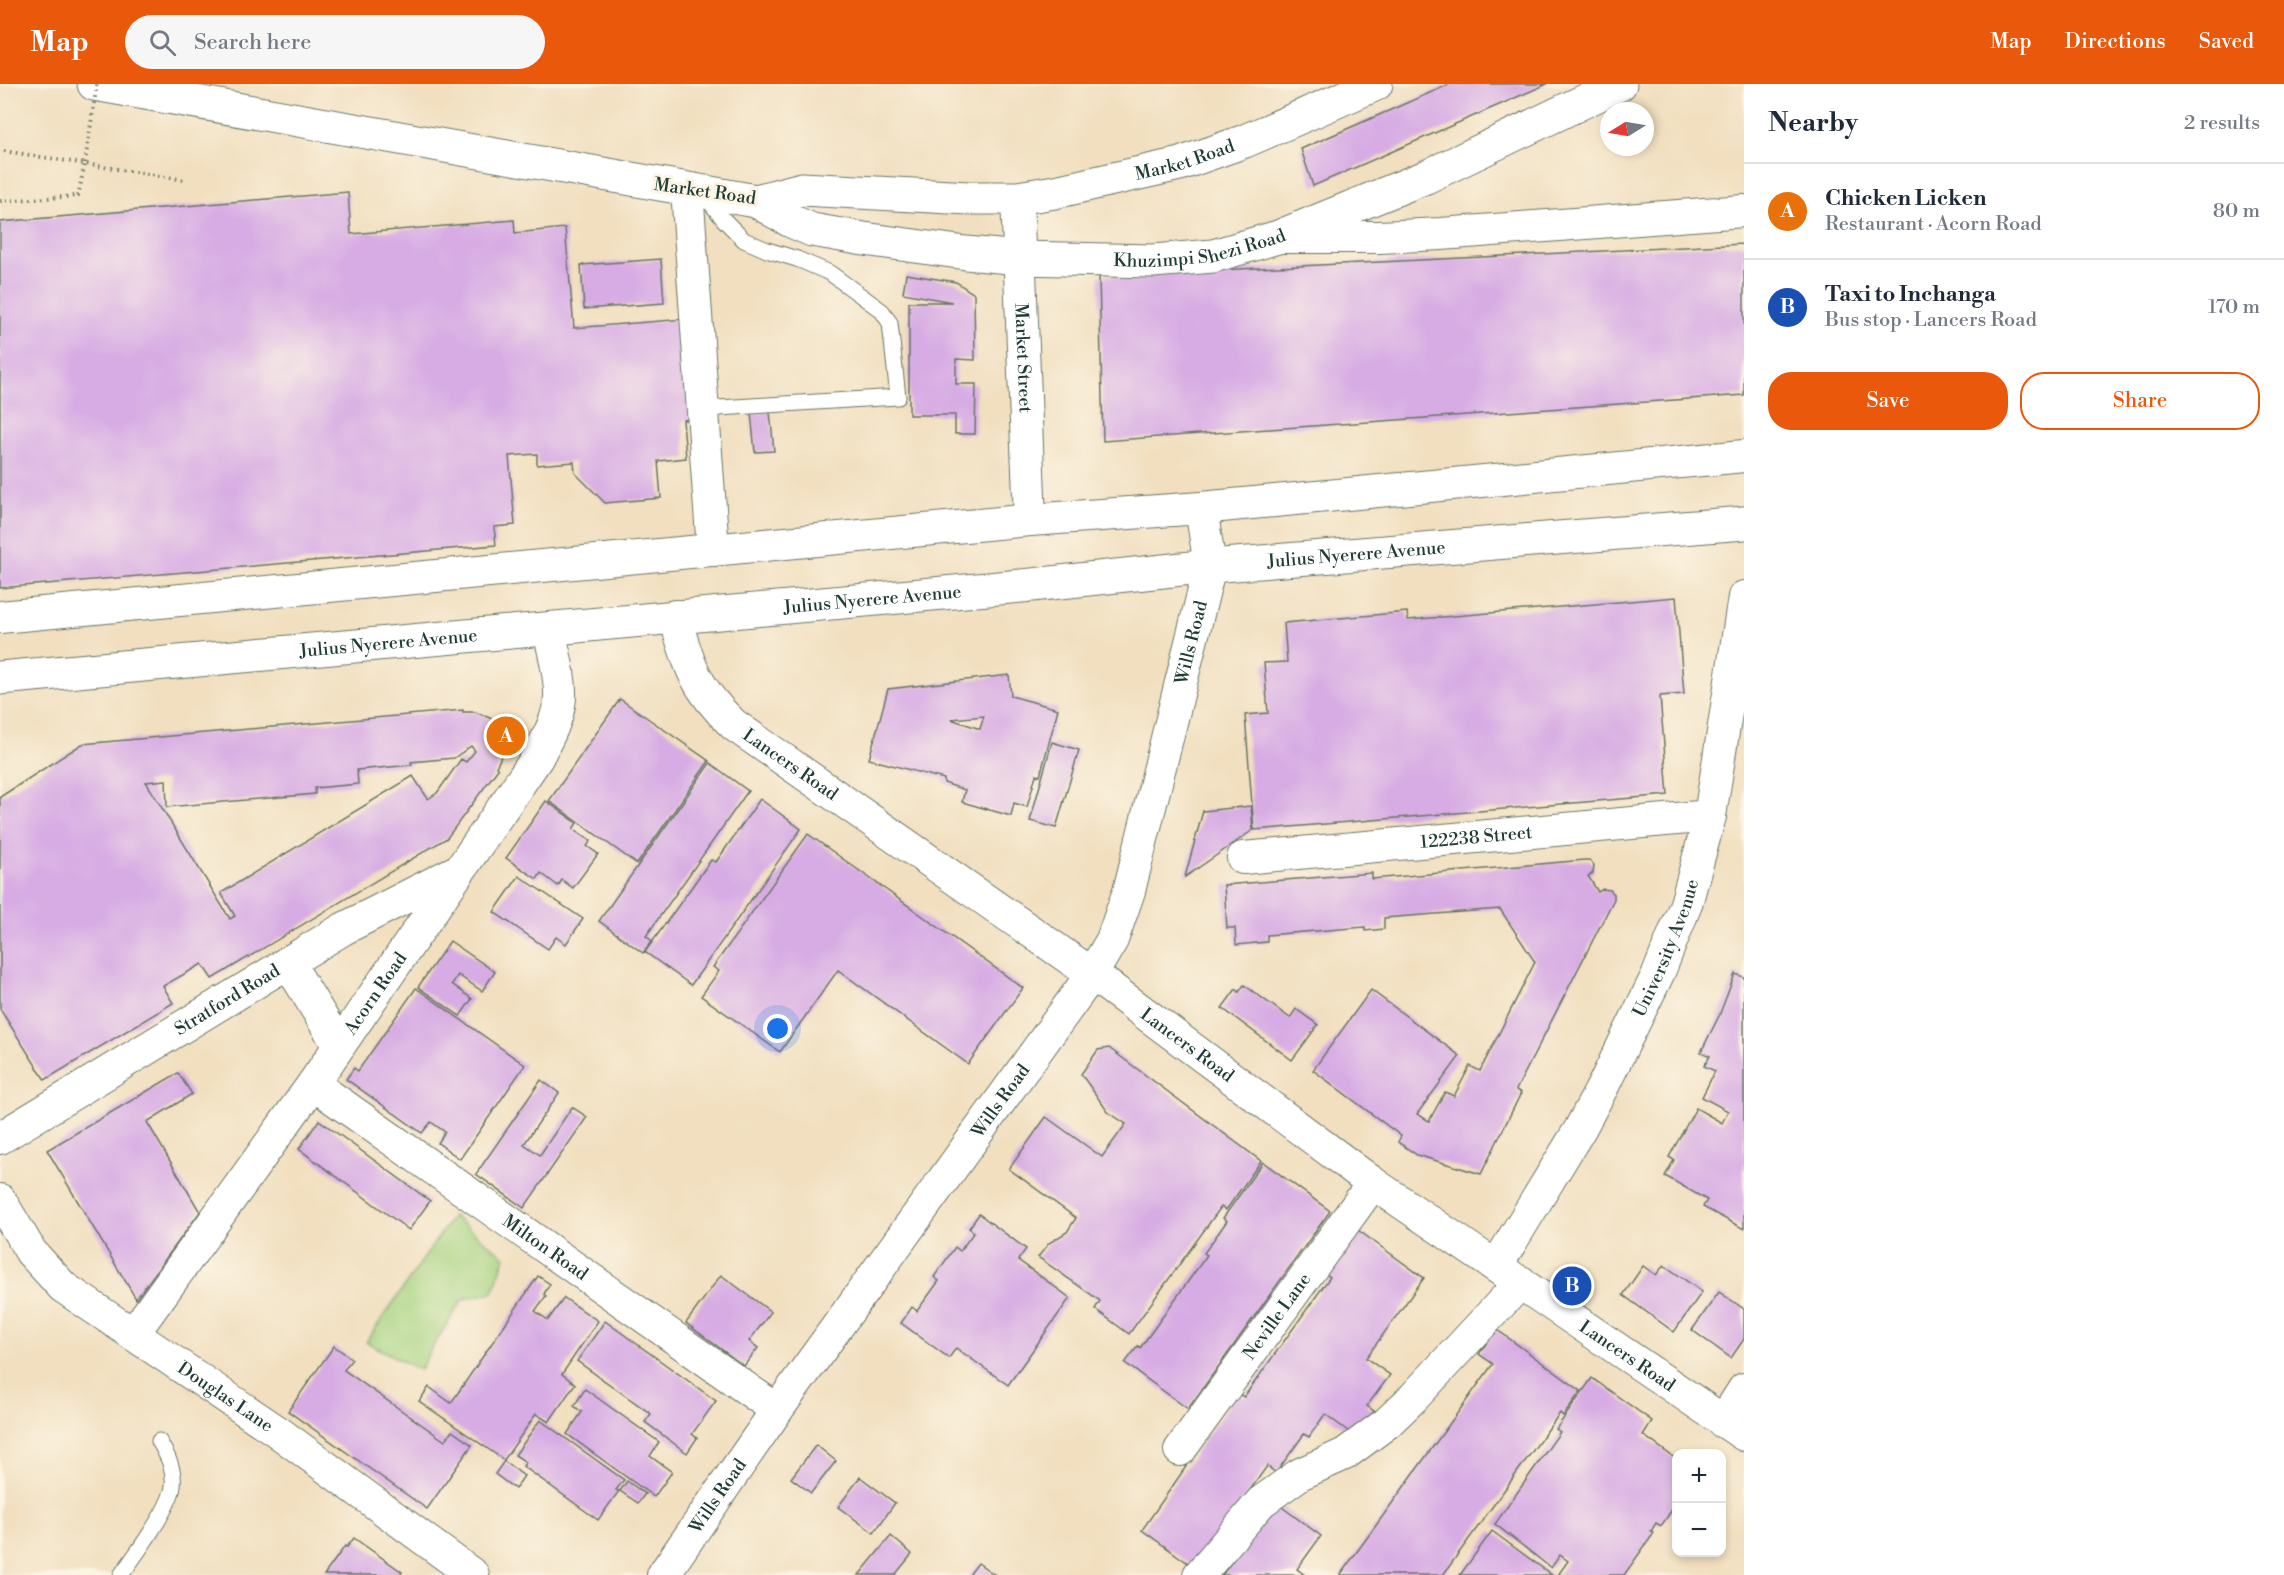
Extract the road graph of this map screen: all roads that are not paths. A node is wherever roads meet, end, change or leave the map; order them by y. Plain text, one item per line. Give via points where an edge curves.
1 (96, 84) edge
2 (1376, 84) edge
3 (1620, 84) edge
4 (695, 192) junction
5 (1017, 198) junction
6 (756, 201) junction
7 (1744, 210) edge
8 (1278, 237) junction
9 (1020, 258) junction
10 (703, 409) junction
11 (1744, 456) edge
12 (1201, 508) junction
13 (1030, 520) junction
14 (1744, 523) edge
15 (713, 550) junction
16 (1210, 566) junction
17 (1744, 597) edge
18 (675, 616) junction
19 (0, 617) edge
20 (549, 629) junction
21 (0, 678) edge
22 (1710, 816) junction
23 (1243, 858) dead end
24 (458, 871) junction
25 (288, 962) junction
26 (1092, 974) junction
27 (339, 1046) junction
28 (313, 1084) junction
29 (0, 1138) edge
30 (1373, 1183) junction
31 (0, 1200) edge
32 (1509, 1274) junction
33 (133, 1334) junction
34 (1744, 1389) edge
35 (777, 1410) junction
36 (1734, 1429) edge
37 (159, 1441) dead end
38 (1180, 1450) dead end
39 (121, 1575) edge
40 (473, 1575) edge
41 (663, 1575) edge
42 (1200, 1575) edge

1 - 4 main road, Market Road
2 - 5 main road, Market Road via 1245,141 1180,164
3 - 8 main road, Khuzimpi Shezi Road via 1426,177
4 - 6 main road, Market Road
4 - 10 street
4 - 10 lane via 744,240 830,273 882,311 890,323 898,397
5 - 6 main road, Market Road via 802,189
5 - 9 street, Market Street
6 - 9 main road, Khuzimpi Shezi Road via 812,230
7 - 8 street via 1430,235
8 - 9 main road, Khuzimpi Shezi Road via 1213,256 1153,261
9 - 13 street, Market Street
10 - 15 street
11 - 12 street
12 - 13 street
12 - 16 street
13 - 15 street
14 - 16 main road, Julius Nyerere Avenue
15 - 19 street
16 - 18 main road, Julius Nyerere Avenue
16 - 26 street, Wills Road via 1129,891 1112,940
17 - 22 street, University Avenue
18 - 20 main road, Julius Nyerere Avenue
18 - 26 street, Lancers Road via 699,686 734,725
20 - 21 main road, Julius Nyerere Avenue
20 - 24 street, Acorn Road via 560,698 552,729 537,758
22 - 23 street, 122238 Street
22 - 32 street, University Avenue via 1686,904 1659,972
24 - 25 street, Stratford Road via 343,929
24 - 27 street, Acorn Road
25 - 27 street
25 - 29 street, Stratford Road
26 - 30 street, Lancers Road
26 - 35 street, Wills Road
27 - 28 street, Acorn Road
28 - 33 street, Acorn Road
28 - 35 street, Milton Road
30 - 32 street, Lancers Road
30 - 38 street, Neville Lane
31 - 33 street, Douglas Lane via 31,1252 63,1287
32 - 36 street, Lancers Road
32 - 42 street, University Avenue via 1414,1397 1345,1454 1300,1474 1261,1502
33 - 40 street, Douglas Lane via 278,1432
34 - 36 street
35 - 41 street, Wills Road
37 - 39 lane via 173,1472 174,1486

